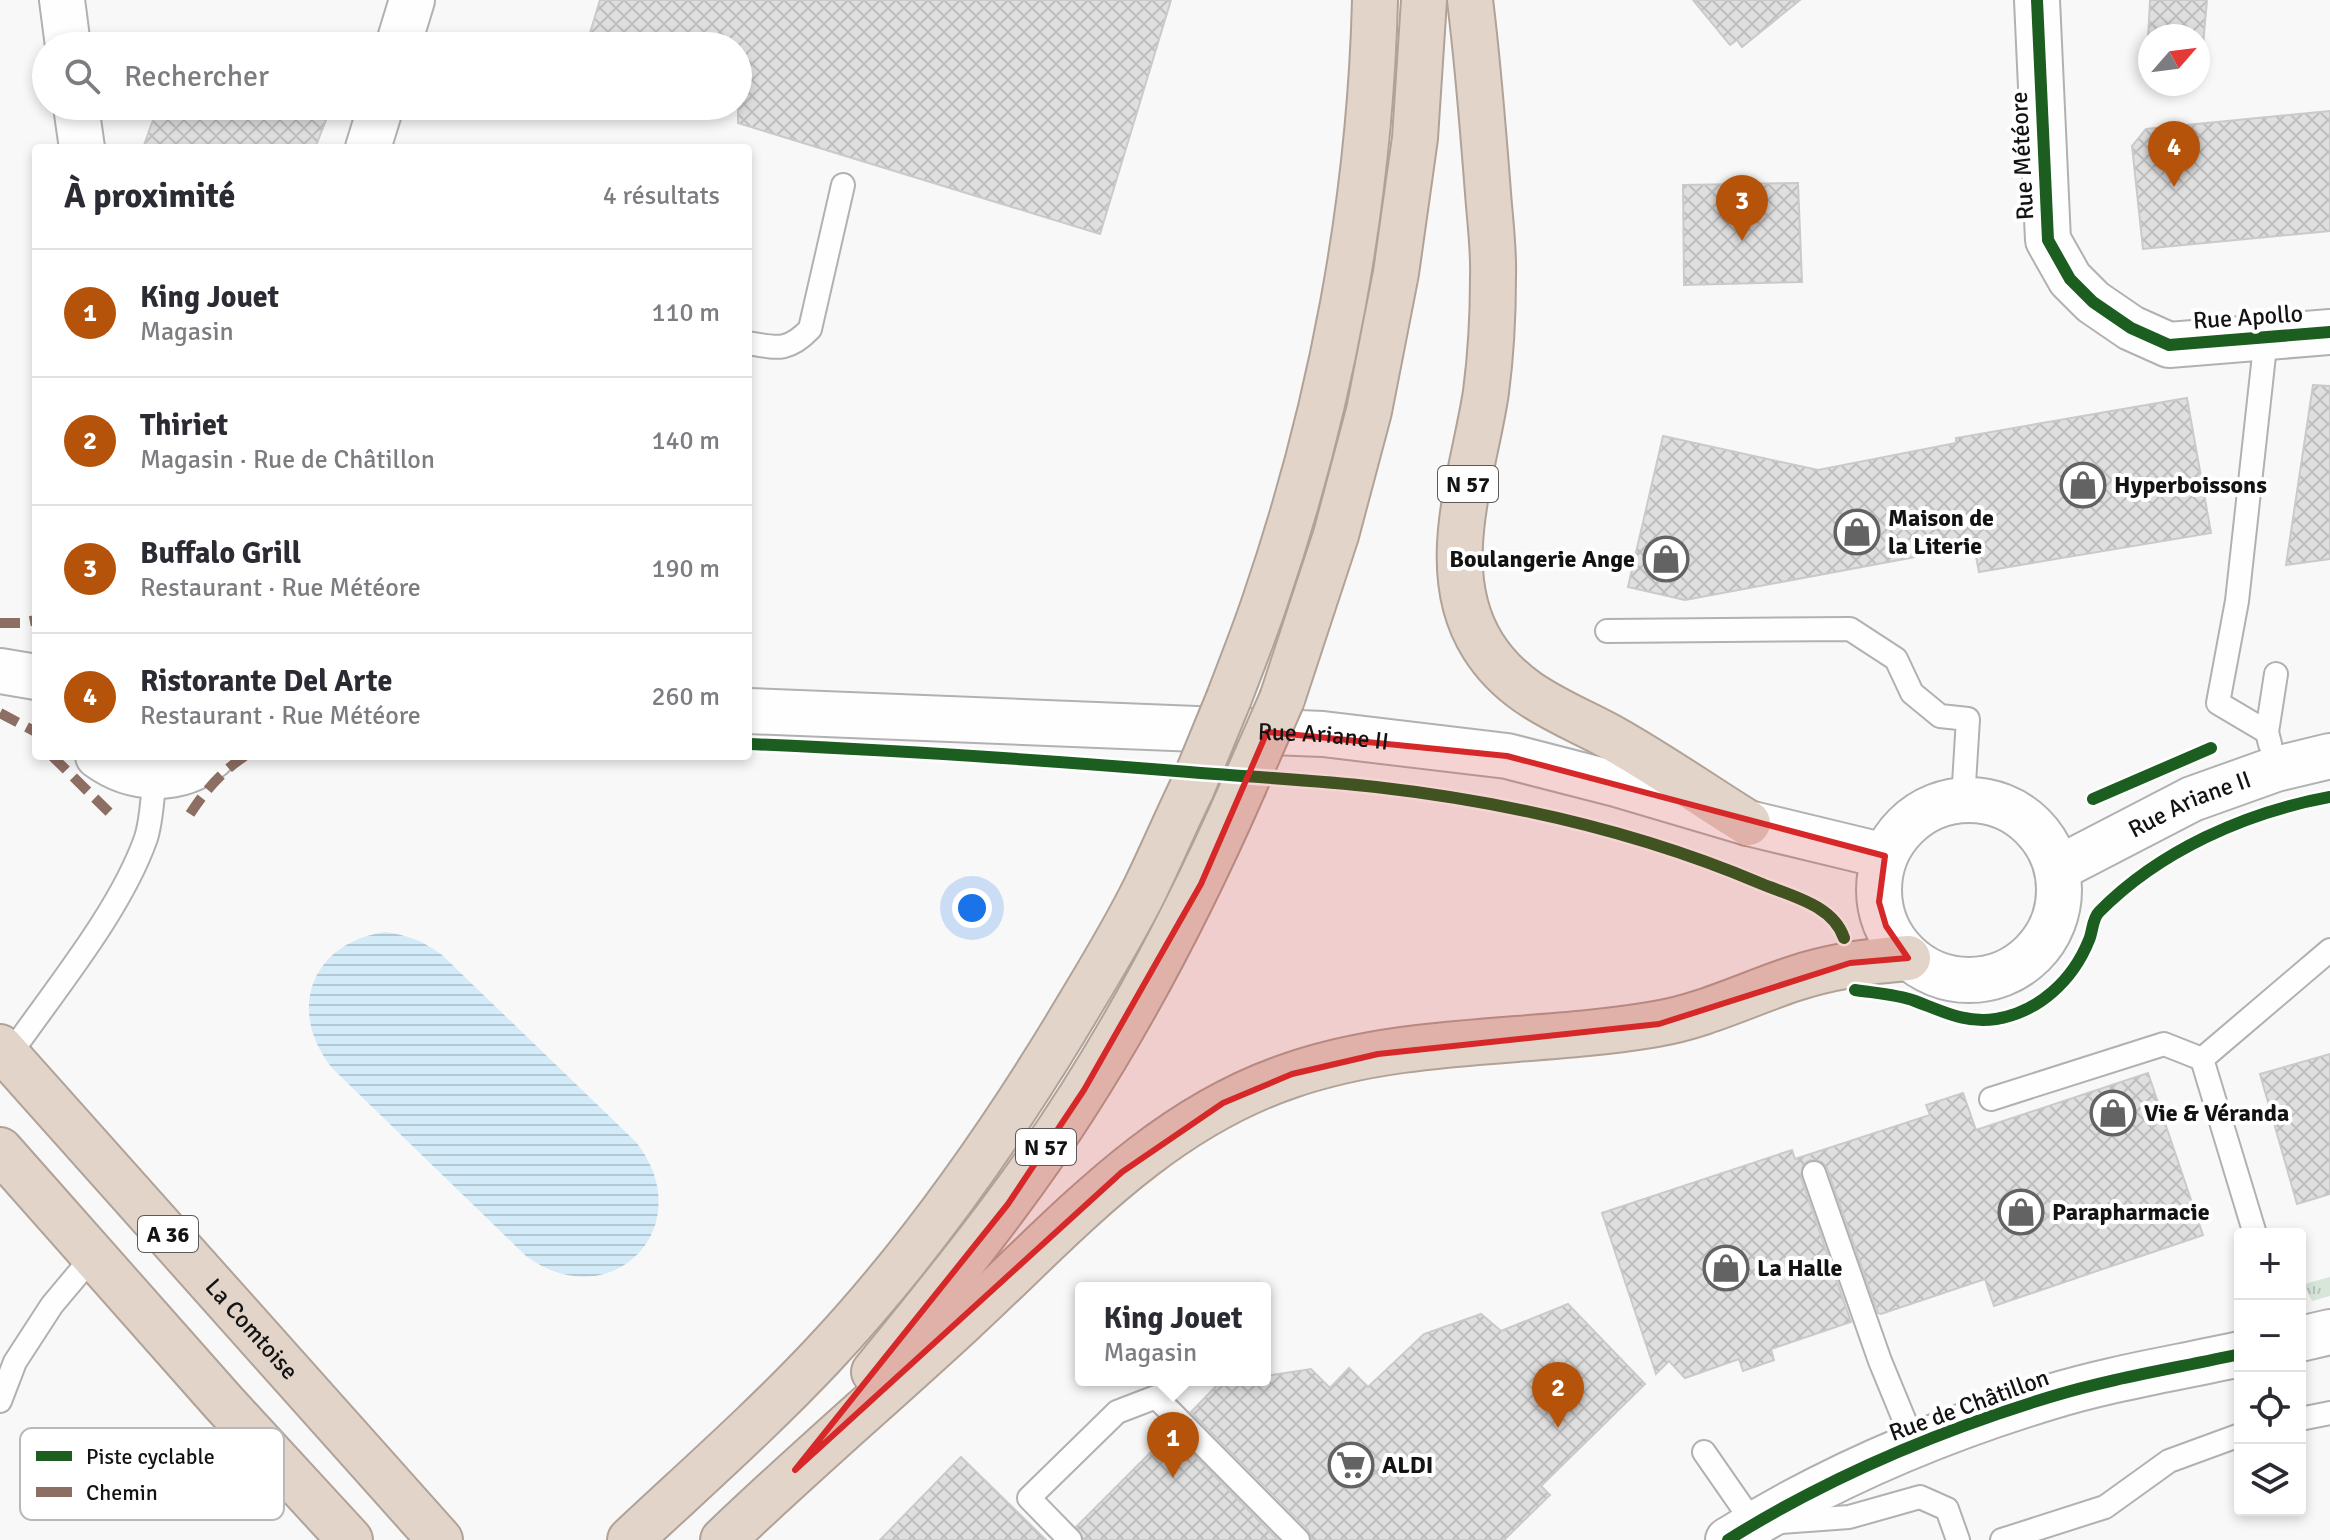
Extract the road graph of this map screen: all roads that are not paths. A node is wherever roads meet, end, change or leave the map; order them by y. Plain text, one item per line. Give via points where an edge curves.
1 (62, 0) edge
2 (412, 0) edge
3 (1375, 0) edge
4 (1424, 0) edge
5 (1470, 0) edge
6 (2037, 0) edge
7 (66, 32) edge
8 (402, 32) edge
9 (78, 120) edge
10 (377, 120) edge
11 (81, 144) edge
12 (369, 144) edge
13 (843, 185) dead end
14 (2330, 332) edge
15 (2266, 337) junction
16 (752, 344) edge
17 (2169, 345) joint
18 (1607, 631) dead end
19 (0, 671) edge
20 (2276, 674) dead end
21 (32, 676) edge
22 (752, 711) edge
23 (2272, 750) junction
24 (2330, 756) edge
25 (105, 760) edge
26 (205, 760) edge
27 (155, 777) junction
28 (1963, 800) junction
29 (1748, 823) junction
30 (1885, 856) junction
31 (2057, 869) junction
32 (2330, 950) edge
33 (1908, 958) junction
34 (4, 1052) edge
35 (2202, 1059) junction
36 (1991, 1099) dead end
37 (0, 1150) edge
38 (1814, 1173) dead end
39 (2253, 1228) edge
40 (94, 1255) junction
41 (2330, 1332) edge
42 (2306, 1338) edge
43 (2234, 1355) edge
44 (0, 1401) edge
45 (2330, 1413) edge
46 (2306, 1418) edge
47 (247, 1428) edge
48 (2234, 1437) edge
49 (1915, 1446) junction
50 (1704, 1452) dead end
51 (284, 1468) edge
52 (795, 1470) junction
53 (1741, 1532) edge
54 (350, 1540) edge
55 (440, 1540) edge
56 (630, 1540) edge
57 (723, 1540) edge
58 (1070, 1540) edge
59 (1298, 1540) edge
60 (1958, 1540) edge
61 (2002, 1540) edge

1 - 7 main road
2 - 8 main road
3 - 56 highway, N 57, bridge via 1351,254 1312,441 1265,602 1192,788 1146,887 1037,1075 882,1287 769,1410
4 - 52 highway, N 57, bridge via 1415,138 1372,395 1336,535 1282,699 1201,884 1084,1090 1008,1204
5 - 29 highway, N 57 via 1494,272 1486,394 1462,539 1461,585 1468,616 1496,663 1542,703 1615,739
6 - 17 main road, Rue Météore via 2048,240 2070,279 2093,302
9 - 11 main road
10 - 12 main road
13 - 16 lane via 810,329 799,341 779,349
14 - 15 main road, Rue Apollo
15 - 17 main road, Rue Apollo
15 - 23 lane via 2237,601 2218,703
18 - 28 lane via 1850,629 1896,659 1912,693 1940,716 1968,719
19 - 21 main road
20 - 23 lane
22 - 29 main road, Rue Ariane II via 1323,734 1507,756
23 - 24 main road, Rue Ariane II
23 - 31 main road, Rue Ariane II via 2192,799
25 - 27 main road via 126,772
26 - 27 main road via 184,772
27 - 34 lane via 147,836 125,881 98,929
28 - 30 main road via 1934,807 1908,823
28 - 31 main road via 1988,802 2022,818 2047,845
29 - 30 main road, Rue Ariane II
30 - 33 main road via 1879,902 1886,926
31 - 33 main road via 2059,893 2050,928 2030,958 2010,972 1962,981 1939,976
32 - 35 lane
33 - 52 highway via 1850,963 1659,1024 1378,1054 1292,1074 1234,1098 1122,1172
34 - 55 highway, La Comtoise / A 36
35 - 36 lane via 2164,1044
35 - 39 lane
37 - 40 highway, A 36
38 - 49 lane
40 - 44 lane via 52,1305 15,1362
40 - 47 highway, A 36
41 - 42 main road
43 - 49 main road, Rue de Châtillon via 2052,1396
45 - 46 lane
48 - 61 lane via 2169,1461 2105,1507
49 - 53 main road, Rue de Châtillon via 1853,1472
50 - 53 lane
51 - 54 highway, A 36
52 - 57 highway, N 57
53 - 60 lane via 1849,1517 1920,1497 1947,1509
58 - 59 lane via 1029,1498 1117,1412 1156,1397

